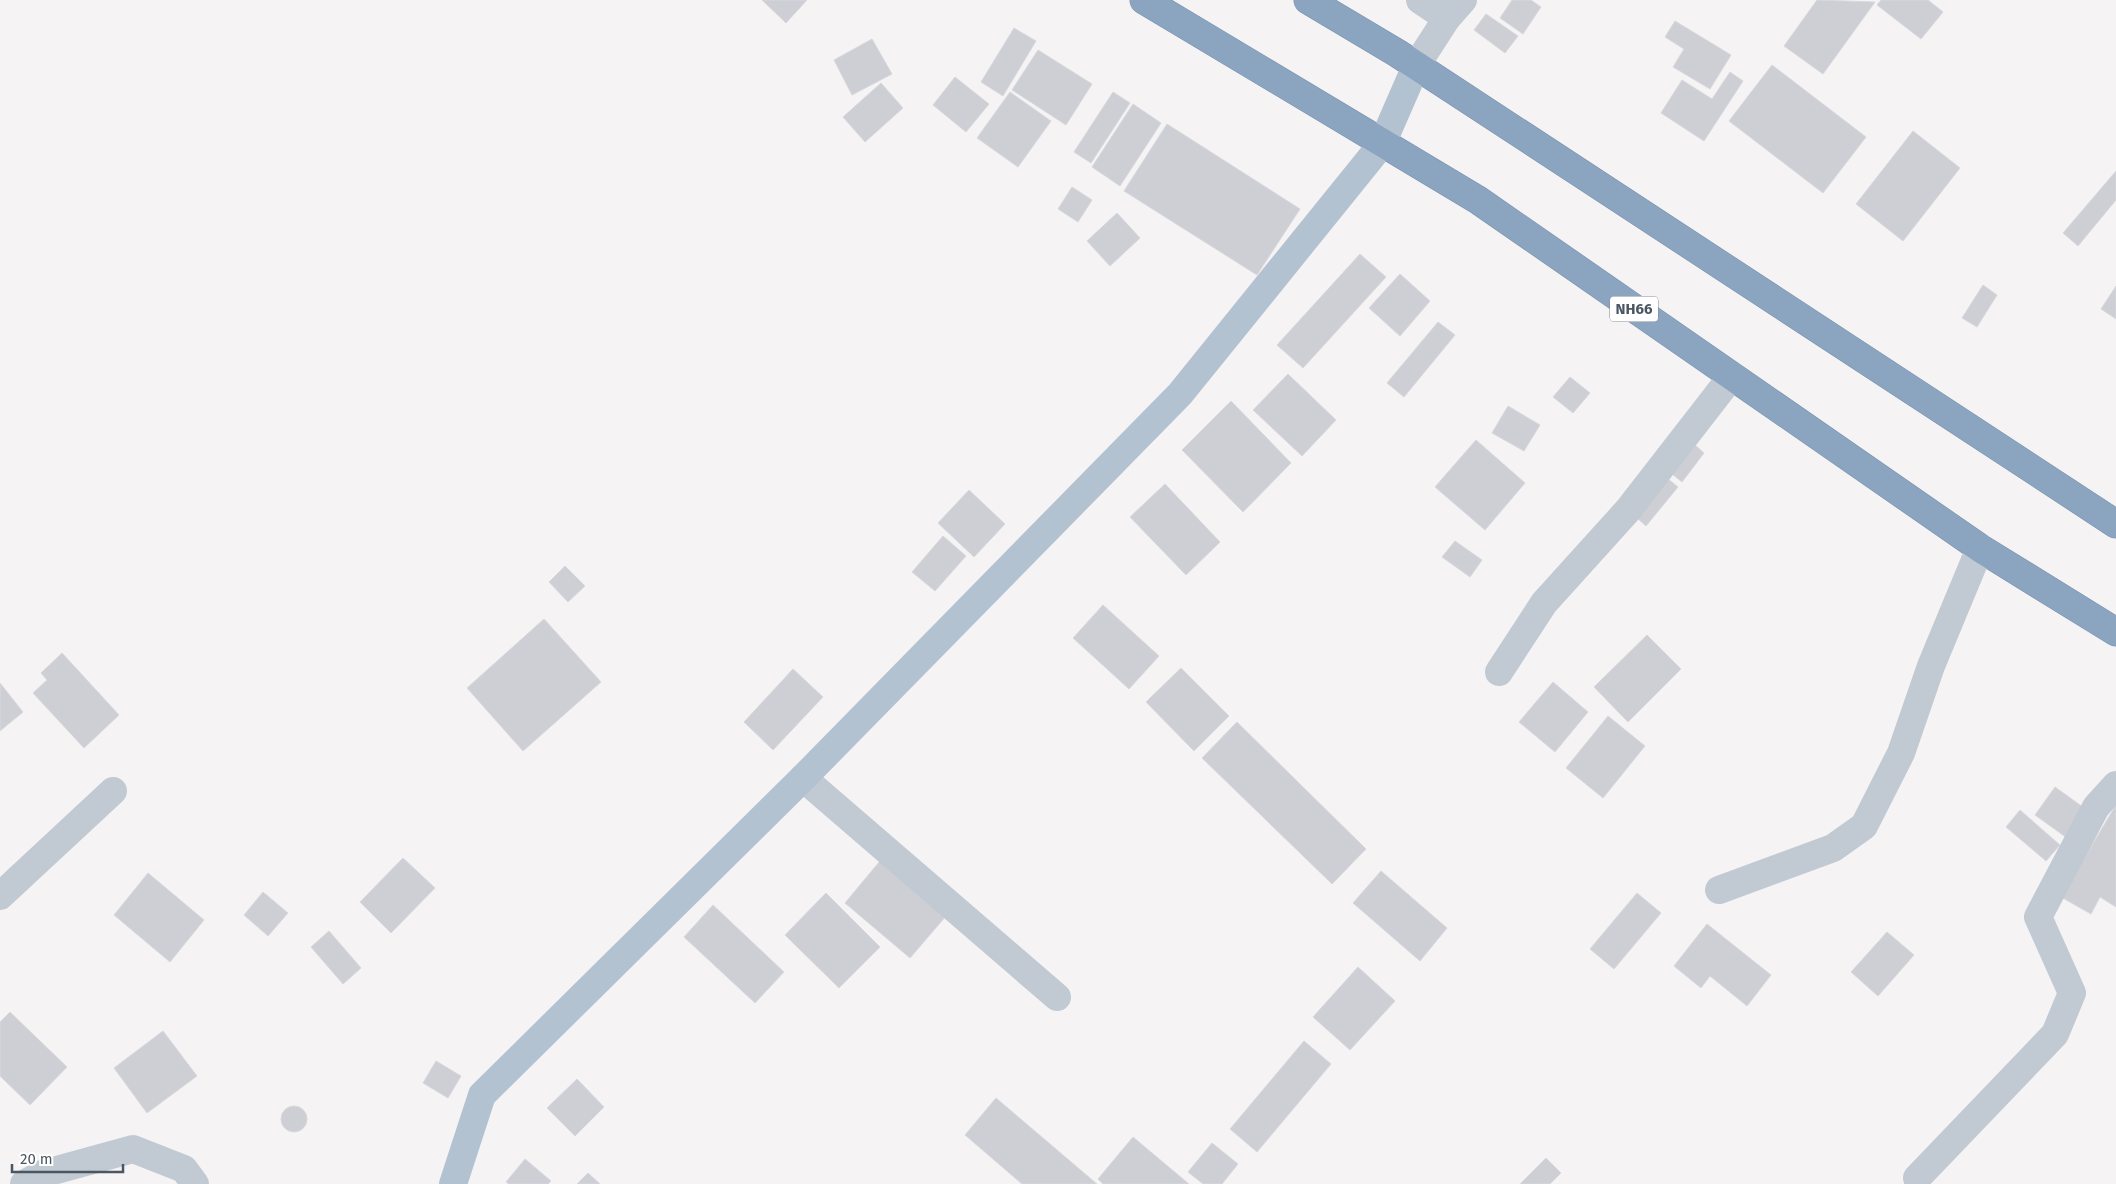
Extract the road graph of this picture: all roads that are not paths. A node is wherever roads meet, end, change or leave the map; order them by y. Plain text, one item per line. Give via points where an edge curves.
1 (1144, 0) edge
2 (1308, 0) edge
3 (1420, 0) edge
4 (1455, 9) edge
5 (1416, 66) junction
6 (1382, 144) junction
7 (1732, 376) junction
8 (2116, 524) edge
9 (1980, 548) junction
10 (2116, 632) edge
11 (1499, 672) dead end
12 (803, 778) junction
13 (2116, 785) edge
14 (113, 791) dead end
15 (1719, 890) dead end
16 (0, 896) edge
17 (1057, 996) dead end
18 (1918, 1178) dead end
19 (24, 1184) edge
20 (195, 1184) edge
21 (453, 1184) edge

1 - 6 highway, NH66
2 - 5 highway
3 - 4 street
4 - 5 street
5 - 6 main road
5 - 8 highway
6 - 7 highway, NH66 via 1478,200
6 - 12 main road via 1180,394
7 - 9 highway, NH66
7 - 11 street via 1628,510 1544,603
9 - 10 highway, NH66
9 - 15 street via 1931,666 1901,753 1864,826 1833,848
12 - 17 street
12 - 21 main road via 482,1095
13 - 18 street via 2096,807 2038,917 2072,993 2055,1034
14 - 16 street
19 - 20 street via 42,1174 133,1149 184,1169

